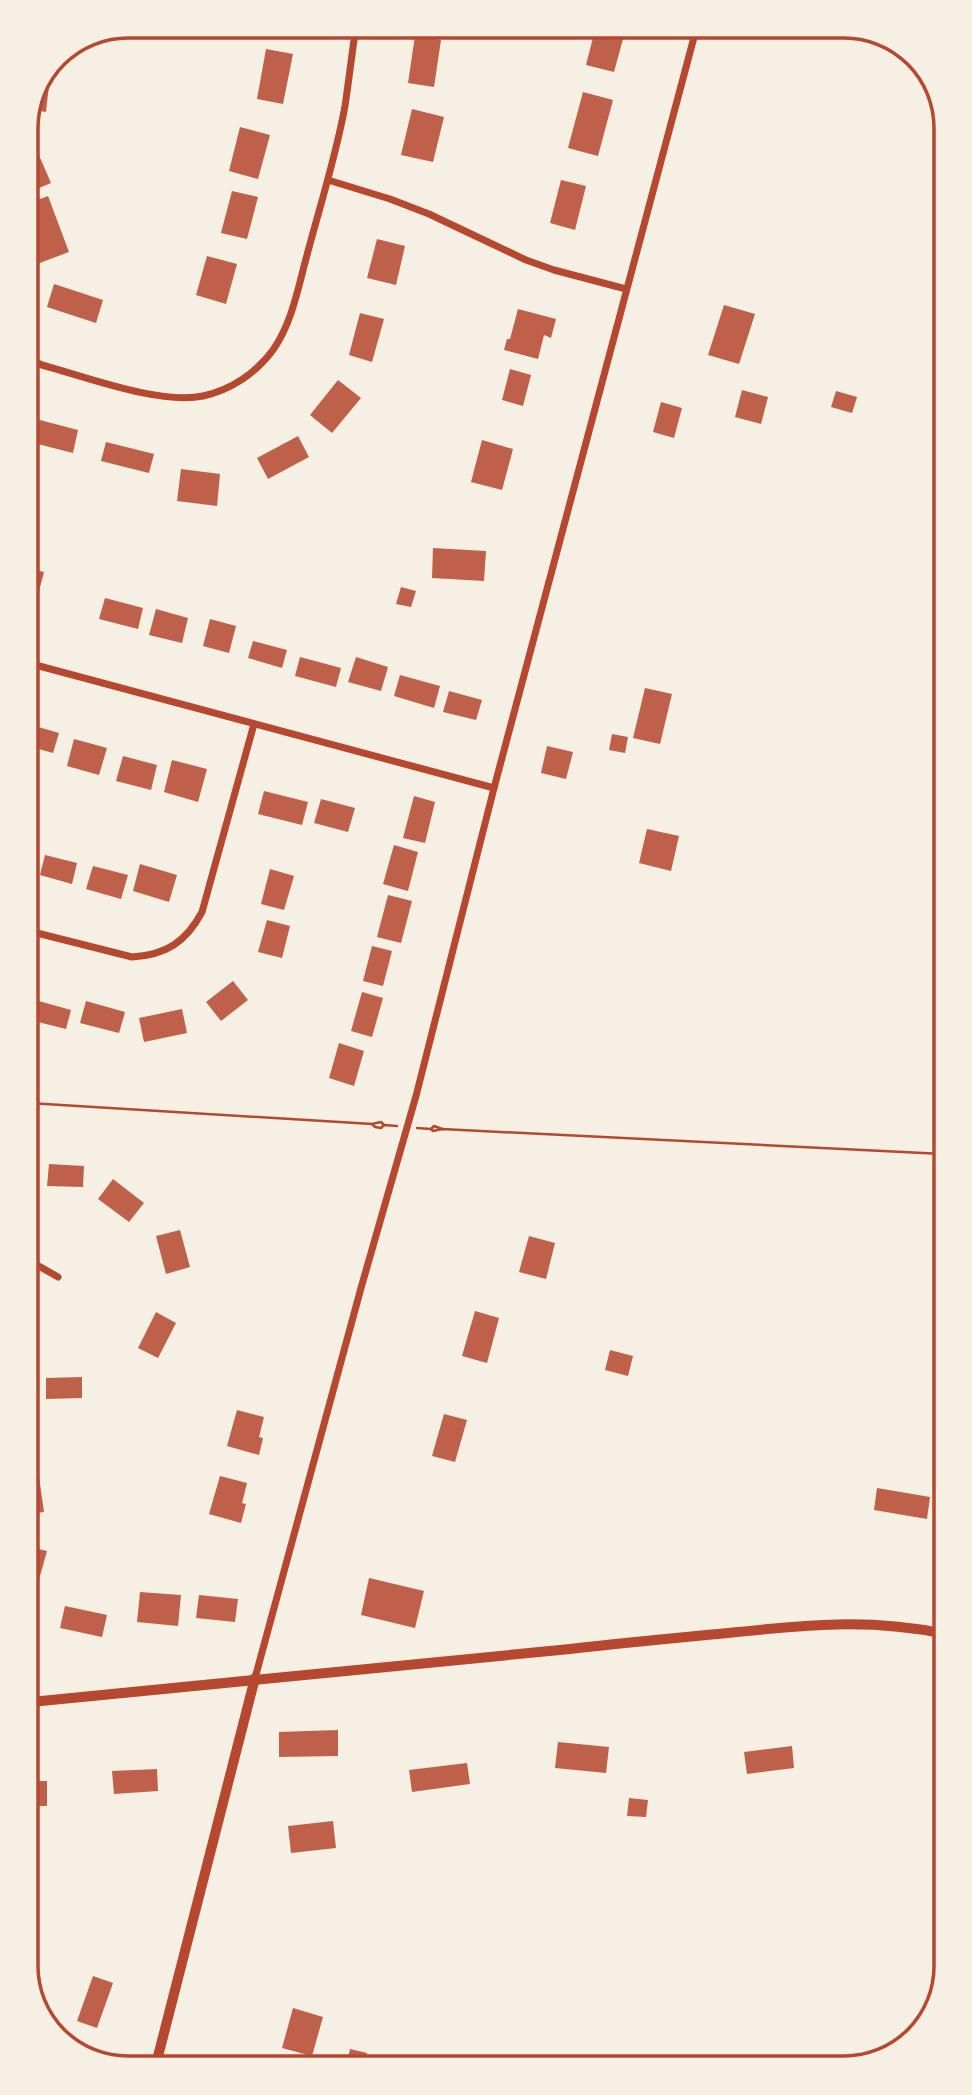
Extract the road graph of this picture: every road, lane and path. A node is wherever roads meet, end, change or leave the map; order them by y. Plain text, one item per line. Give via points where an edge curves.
1 (354, 38) edge
2 (693, 39) edge
3 (328, 180) junction
4 (626, 289) junction
5 (39, 364) edge
6 (39, 666) edge
7 (254, 724) junction
8 (494, 788) junction
9 (39, 933) edge
10 (38, 1104) edge
11 (400, 1126) dead end
12 (414, 1128) dead end
13 (934, 1154) edge
14 (38, 1266) edge
15 (58, 1277) dead end
16 (934, 1632) edge
17 (256, 1678) junction
18 (38, 1701) edge
19 (158, 2056) edge

1 - 3 street
2 - 4 street
3 - 4 street via 429,214 526,260
3 - 5 street via 287,326 264,361 241,380 219,392 173,398
4 - 8 street
6 - 7 street
7 - 8 street
7 - 9 street via 202,912 180,942 163,952 132,957
8 - 17 street via 416,1096
10 - 11 path
12 - 13 path
14 - 15 street
16 - 17 street via 873,1624 801,1625
17 - 18 street
17 - 19 street

